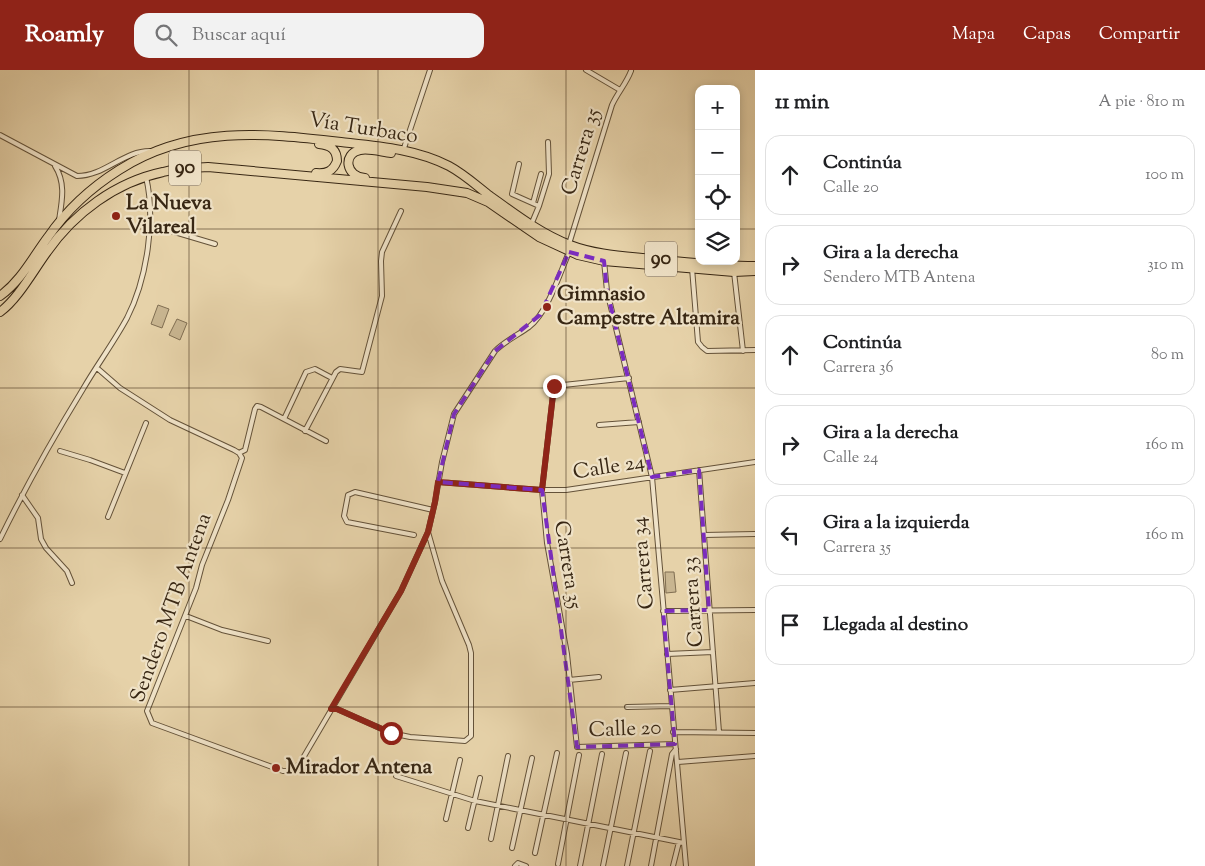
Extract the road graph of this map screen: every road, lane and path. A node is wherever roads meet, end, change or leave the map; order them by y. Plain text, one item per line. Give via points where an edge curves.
1 (430, 70) edge
2 (586, 70) edge
3 (631, 71) edge
4 (620, 90) junction
5 (278, 134) junction
6 (0, 135) edge
7 (548, 142) dead end
8 (402, 151) junction
9 (154, 152) junction
10 (418, 154) junction
11 (54, 164) junction
12 (519, 164) dead end
13 (279, 173) junction
14 (542, 174) dead end
15 (146, 177) junction
16 (427, 187) junction
17 (533, 203) junction
18 (539, 206) junction
19 (401, 211) dead end
20 (58, 223) junction
21 (151, 225) junction
22 (531, 225) junction
23 (215, 244) dead end
24 (569, 248) junction
25 (604, 261) junction
26 (755, 266) edge
27 (692, 268) junction
28 (734, 272) junction
29 (755, 272) edge
30 (0, 296) edge
31 (0, 312) edge
32 (755, 350) edge
33 (743, 351) junction
34 (97, 368) junction
35 (332, 378) junction
36 (629, 378) junction
37 (284, 419) junction
38 (639, 422) junction
39 (146, 423) dead end
40 (599, 425) dead end
41 (305, 431) junction
42 (326, 441) dead end
43 (60, 451) dead end
44 (239, 453) junction
45 (755, 462) edge
46 (699, 470) junction
47 (125, 473) junction
48 (652, 477) junction
49 (438, 482) junction
50 (542, 490) junction
51 (22, 495) junction
52 (433, 510) junction
53 (108, 517) dead end
54 (428, 532) junction
55 (755, 534) edge
56 (414, 535) dead end
57 (704, 535) junction
58 (0, 539) edge
59 (72, 583) dead end
60 (709, 610) junction
61 (755, 610) edge
62 (663, 611) junction
63 (186, 616) junction
64 (268, 641) dead end
65 (713, 652) junction
66 (667, 654) junction
67 (599, 677) dead end
68 (569, 680) junction
69 (755, 683) edge
70 (715, 686) junction
71 (670, 690) junction
72 (671, 706) junction
73 (628, 707) dead end
74 (331, 709) junction
75 (673, 732) junction
76 (719, 732) junction
77 (755, 733) edge
78 (675, 744) junction
79 (577, 747) joint
80 (676, 749) junction
81 (650, 751) dead end
82 (557, 752) dead end
83 (626, 753) dead end
84 (602, 754) dead end
85 (579, 755) dead end
86 (508, 756) dead end
87 (755, 756) edge
88 (532, 758) dead end
89 (460, 760) dead end
90 (678, 762) junction
91 (396, 776) dead end
92 (480, 778) dead end
93 (452, 794) junction
94 (475, 802) junction
95 (498, 805) junction
96 (520, 810) junction
97 (543, 815) junction
98 (446, 819) dead end
99 (566, 820) junction
100 (588, 824) junction
101 (468, 828) dead end
102 (611, 829) junction
103 (634, 833) junction
104 (657, 838) junction
105 (491, 839) dead end
106 (679, 842) junction
107 (684, 843) junction
108 (512, 848) dead end
109 (535, 854) dead end
110 (558, 864) dead end
111 (515, 866) edge
112 (525, 866) edge
113 (580, 866) edge
114 (603, 866) edge
115 (627, 866) edge
116 (651, 866) edge
117 (673, 866) edge
118 (686, 866) edge

1 - 8 street
2 - 4 street
3 - 4 street, Carrera 35
4 - 24 street, Carrera 35 via 612,105
5 - 8 highway, Vía Turbaco / 90
5 - 9 highway, Vía Turbaco / 90 via 226,134
5 - 13 highway via 285,140 327,145 337,157 335,166 327,173 283,169
6 - 11 street
7 - 18 street via 549,174
8 - 10 highway, Vía Turbaco / 90
9 - 11 street via 133,154 87,176 77,176
9 - 20 highway, Vía Turbaco / 90 via 119,170 94,188
10 - 16 highway via 407,156 363,149 350,157 349,169 356,177 421,182
10 - 22 highway, Vía Turbaco / 90 via 464,176
11 - 20 street via 63,186
12 - 17 street via 512,194
13 - 15 highway, Vía Turbaco / 90 via 208,167 169,170
13 - 16 highway, Vía Turbaco / 90
14 - 17 street
15 - 21 street
15 - 31 highway, Vía Turbaco / 90 via 101,198 82,212 53,243
16 - 24 highway, Vía Turbaco / 90 via 476,196 539,237
17 - 18 street
18 - 22 street
19 - 35 street via 382,252 382,296 362,372 340,369
20 - 30 highway, Vía Turbaco / 90 via 16,281
21 - 23 street
21 - 34 street via 140,288
22 - 24 highway, Vía Turbaco / 90
24 - 25 highway, Vía Turbaco / 90 via 590,259
24 - 26 highway, Vía Turbaco / 90 via 603,254
24 - 49 street, Carrera 35 via 540,315 495,351 454,414
25 - 27 highway, Vía Turbaco / 90
25 - 36 street, Carrera 34 via 607,291
27 - 28 highway, Vía Turbaco / 90
27 - 33 street via 698,342 707,351
28 - 29 highway, Vía Turbaco / 90
28 - 33 street
32 - 33 street
34 - 44 street via 120,388 170,420
34 - 51 street
35 - 37 street via 315,369 306,372
35 - 41 street
36 - 38 street, Carrera 34
36 - 50 street, Carrera 35 via 554,386
37 - 41 street
37 - 44 street, Sendero MTB Antena via 257,406 245,450
38 - 40 street
38 - 48 street, Carrera 34
39 - 47 street
41 - 42 street
43 - 47 street
44 - 63 street, Sendero MTB Antena via 242,458 239,468
45 - 46 street, Calle 24
46 - 48 street, Calle 24
46 - 57 street, Carrera 33
47 - 53 street
48 - 50 street, Calle 24 via 566,490
48 - 62 street, Carrera 34
49 - 50 street, Calle 24
49 - 52 street, Sendero MTB Antena
50 - 68 street, Carrera 35 via 547,544
51 - 58 street
51 - 59 street via 38,518 41,540 67,571
52 - 54 street, Sendero MTB Antena
52 - 56 street via 355,492 348,495 346,522
54 - 74 street, Sendero MTB Antena via 401,591
54 - 74 street via 442,581 470,645 469,740 391,733
55 - 57 street
57 - 60 street, Carrera 33
60 - 61 street
60 - 62 street
60 - 65 street, Carrera 33
62 - 66 street, Carrera 34
63 - 64 street via 222,630
63 - 74 street, Sendero MTB Antena via 147,711 152,723 283,771 291,771 297,768
65 - 66 street
65 - 70 street, Carrera 33
66 - 71 street, Carrera 34
67 - 68 street
68 - 79 street, Carrera 35
69 - 70 street
70 - 71 street
70 - 76 street, Carrera 33
71 - 72 street, Carrera 34
72 - 73 street
72 - 75 street, Carrera 34
75 - 76 street
75 - 78 street, Carrera 34
76 - 77 street
78 - 79 street, Calle 20
78 - 80 street, Carrera 34
80 - 90 street, Carrera 34
80 - 104 street via 672,754
81 - 103 street
82 - 97 street
83 - 102 street
84 - 100 street
85 - 99 street
86 - 95 street
87 - 90 street
88 - 96 street
89 - 93 street
90 - 107 street, Carrera 34
91 - 93 street
92 - 94 street
93 - 94 street
93 - 98 street
94 - 95 street
94 - 101 street
95 - 96 street
95 - 105 street
96 - 97 street
96 - 108 street
97 - 99 street
97 - 109 street
99 - 100 street
99 - 110 street
100 - 102 street
100 - 113 street
102 - 103 street
102 - 114 street
103 - 104 street
103 - 115 street
104 - 106 street
104 - 116 street
106 - 107 street
106 - 117 street
107 - 118 street, Carrera 34
111 - 112 street via 518,863

